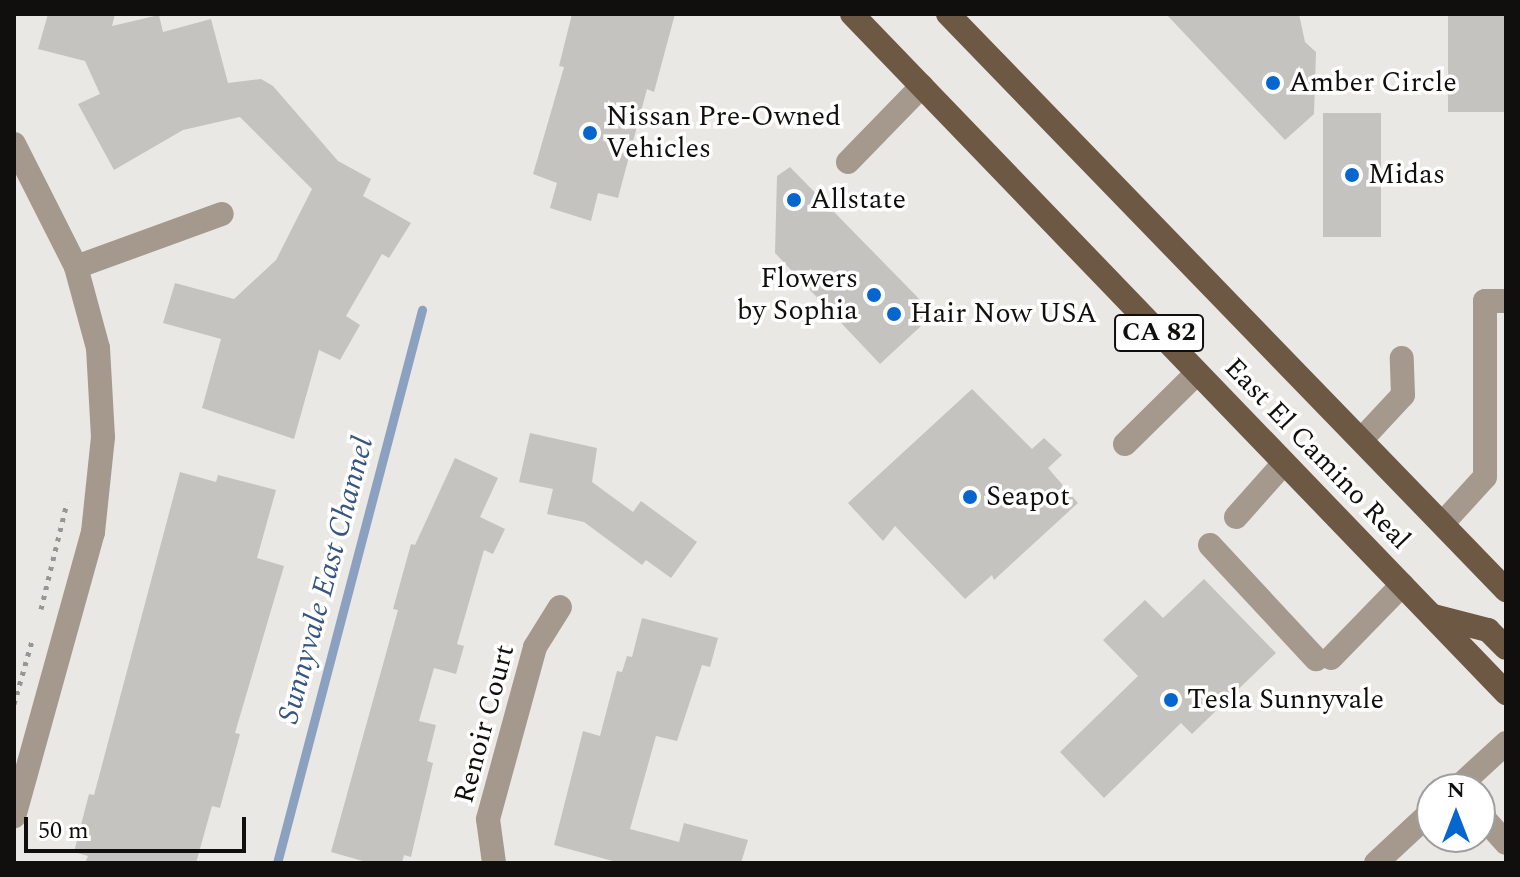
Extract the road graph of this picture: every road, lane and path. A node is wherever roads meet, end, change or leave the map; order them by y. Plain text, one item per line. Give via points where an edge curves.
1 (852, 14) edge
2 (948, 14) edge
3 (922, 86) junction
4 (14, 144) edge
5 (848, 162) dead end
6 (222, 214) dead end
7 (76, 267) junction
8 (1505, 300) edge
9 (1402, 358) dead end
10 (1197, 373) junction
11 (1362, 439) junction
12 (1125, 444) dead end
13 (1284, 463) junction
14 (1495, 479) edge
15 (68, 493) dead end
16 (1236, 517) dead end
17 (1443, 523) junction
18 (1210, 545) dead end
19 (1402, 585) junction
20 (1506, 590) edge
21 (560, 607) dead end
22 (39, 614) dead end
23 (1431, 615) junction
24 (35, 629) dead end
25 (1506, 648) edge
26 (1506, 693) edge
27 (14, 704) edge
28 (1506, 743) edge
29 (1473, 773) edge
30 (20, 776) edge
31 (14, 816) edge
32 (1416, 829) edge
33 (1391, 858) edge
34 (494, 863) edge

1 - 3 main road, East El Camino Real / CA 82
2 - 11 main road, East El Camino Real / CA 82
3 - 5 street
3 - 10 main road, East El Camino Real / CA 82
4 - 7 street
6 - 7 street
7 - 30 street via 98,348 103,437 93,532
8 - 14 street via 1485,301
9 - 11 street via 1403,395
10 - 12 street
10 - 13 main road, East El Camino Real / CA 82
11 - 17 main road, East El Camino Real / CA 82
13 - 16 street
13 - 19 main road, East El Camino Real / CA 82
14 - 17 street
15 - 22 path
17 - 20 main road, East El Camino Real / CA 82
18 - 19 street via 1324,658
19 - 23 main road, East El Camino Real / CA 82
21 - 34 street, Renoir Court via 535,647 488,819
23 - 25 main road via 1488,630
23 - 26 main road, East El Camino Real / CA 82
24 - 27 path
28 - 29 street
30 - 31 street
32 - 33 street

